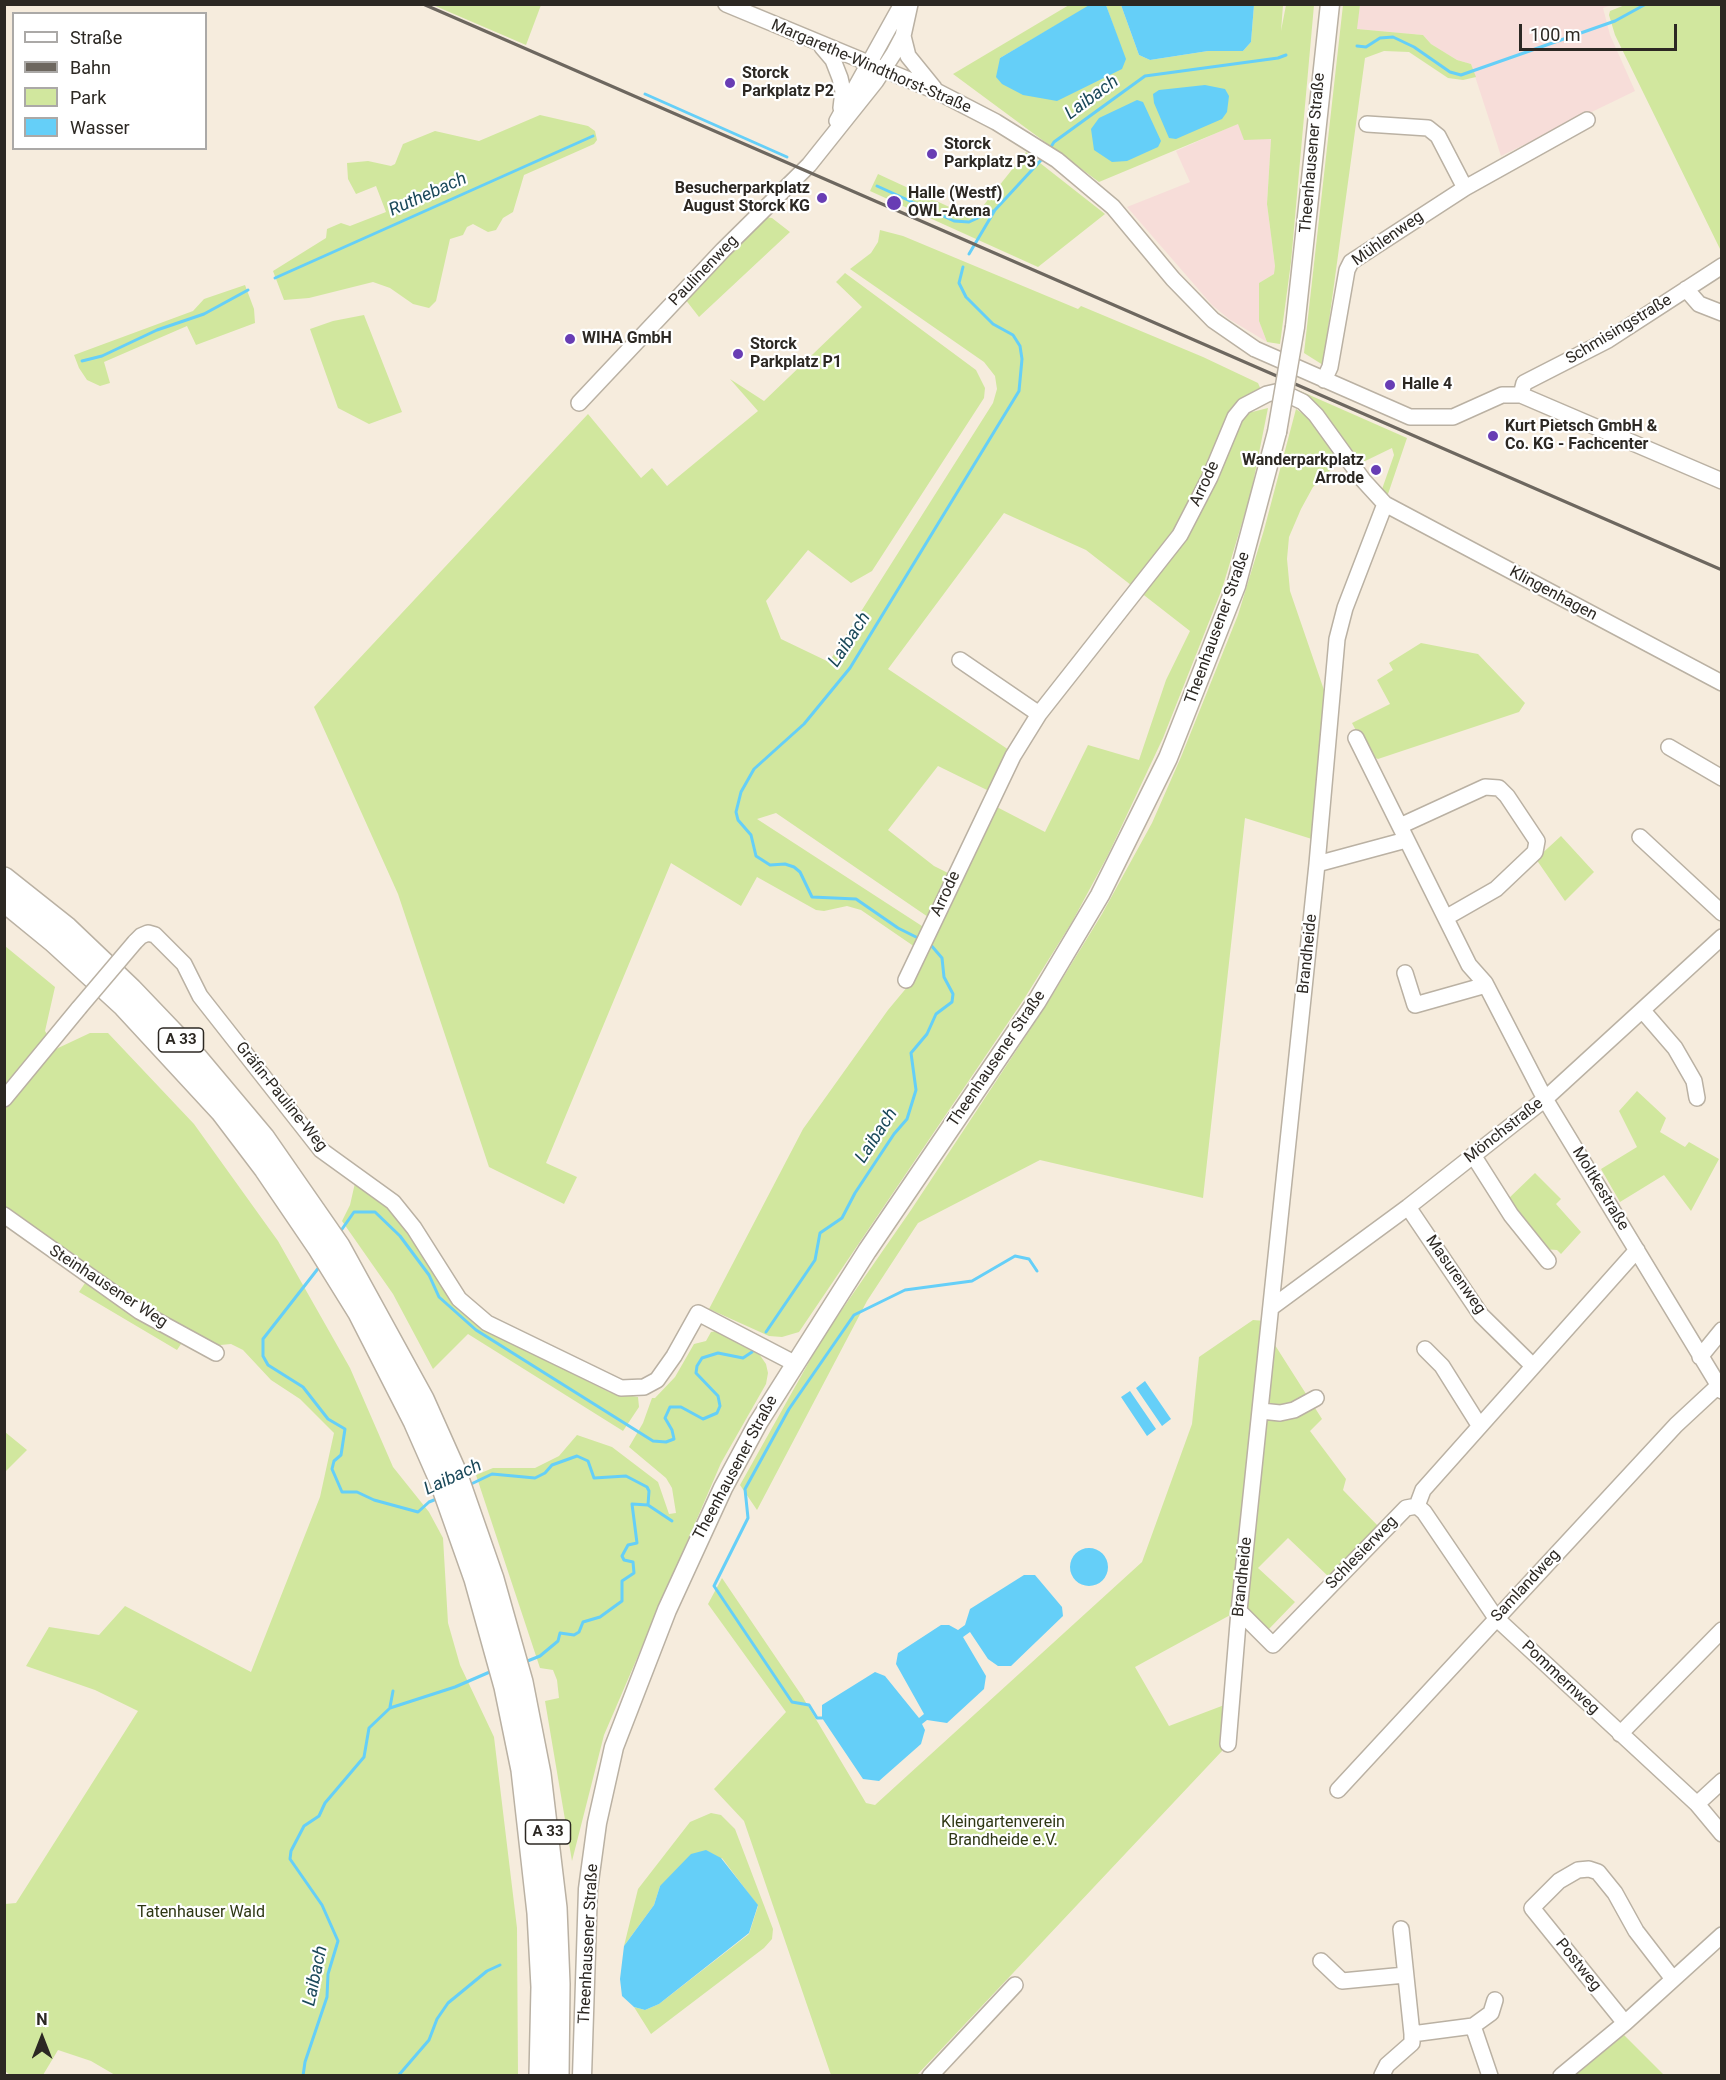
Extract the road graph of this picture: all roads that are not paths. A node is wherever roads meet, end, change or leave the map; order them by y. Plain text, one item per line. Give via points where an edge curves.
1 (726, 4) edge
2 (902, 4) edge
3 (910, 4) edge
4 (1330, 4) edge
5 (903, 36) junction
6 (821, 46) junction
7 (867, 64) junction
8 (883, 71) junction
9 (938, 92) junction
10 (840, 113) junction
11 (1587, 120) dead end
12 (1367, 124) dead end
13 (829, 138) junction
14 (1465, 188) junction
15 (1722, 266) edge
16 (1686, 289) junction
17 (1722, 314) edge
18 (1324, 380) junction
19 (1521, 395) junction
20 (579, 403) dead end
21 (1722, 481) edge
22 (1385, 504) junction
23 (960, 660) dead end
24 (1722, 683) edge
25 (1039, 714) junction
26 (1356, 738) dead end
27 (1669, 747) dead end
28 (1722, 778) edge
29 (1403, 833) junction
30 (1640, 837) dead end
31 (1317, 864) junction
32 (4, 878) edge
33 (4, 901) edge
34 (1722, 913) edge
35 (1447, 917) junction
36 (1722, 938) edge
37 (1405, 972) dead end
38 (906, 980) dead end
39 (1486, 985) junction
40 (1642, 1011) junction
41 (1697, 1098) dead end
42 (4, 1099) edge
43 (1545, 1099) junction
44 (1473, 1155) junction
45 (1408, 1207) junction
46 (4, 1215) edge
47 (328, 1246) junction
48 (1637, 1250) junction
49 (1548, 1261) dead end
50 (1272, 1307) junction
51 (1722, 1330) edge
52 (1425, 1349) dead end
53 (216, 1353) dead end
54 (1700, 1357) junction
55 (794, 1364) junction
56 (1532, 1365) junction
57 (1720, 1388) edge
58 (1316, 1398) dead end
59 (1261, 1411) junction
60 (1479, 1425) junction
61 (1417, 1506) junction
62 (1239, 1611) junction
63 (1496, 1618) junction
64 (1722, 1630) edge
65 (513, 1684) junction
66 (1620, 1734) junction
67 (1228, 1744) dead end
68 (1722, 1781) edge
69 (1338, 1790) dead end
70 (1697, 1804) junction
71 (1722, 1834) edge
72 (1401, 1929) dead end
73 (1722, 1935) edge
74 (1321, 1961) dead end
75 (1405, 1975) junction
76 (1673, 1979) junction
77 (1015, 1985) dead end
78 (1495, 2000) dead end
79 (1625, 2023) junction
80 (1473, 2026) junction
81 (1412, 2034) junction
82 (1382, 2075) edge
83 (540, 2076) edge
84 (558, 2076) edge
85 (582, 2076) edge
86 (930, 2076) edge
87 (1490, 2076) edge
88 (1561, 2076) edge

1 - 6 street, Margarethe-Windthorst-Straße
2 - 7 street, Paulinenweg
3 - 5 street, Paulinenweg
4 - 55 main road, Theenhausener Straße, bridge via 1295,327 1277,432 1236,586 1168,758 1100,894 1037,1001
5 - 8 street, Paulinenweg
5 - 9 street via 908,56
6 - 7 street, Margarethe-Windthorst-Straße
6 - 10 street, Paulinenweg via 833,60 841,84
7 - 8 street, Margarethe-Windthorst-Straße
7 - 10 street, Paulinenweg
8 - 9 street, Margarethe-Windthorst-Straße
8 - 13 street, Paulinenweg
9 - 18 street, Margarethe-Windthorst-Straße via 1038,148 1113,207 1213,320 1255,349
10 - 13 street, Paulinenweg
11 - 14 street, Mühlenweg
12 - 14 street via 1428,128 1438,136
13 - 20 street, Paulinenweg via 804,171 723,250
14 - 18 street, Mühlenweg via 1348,266 1330,367
15 - 16 street, Schmisingstraße
16 - 17 street via 1700,304
16 - 19 street, Schmisingstraße via 1608,340 1524,383
18 - 19 street, Margarethe-Windthorst-Straße via 1410,417 1453,417 1502,395
19 - 21 street
22 - 24 street, Klingenhagen
22 - 25 street, Arrode via 1303,402 1280,391 1255,398 1235,417 1180,535
22 - 31 street, Brandheide via 1336,639
23 - 25 street
25 - 38 street, Arrode via 1013,756
26 - 29 street, Moltkestraße
27 - 28 street
29 - 31 street
29 - 35 street, Moltkestraße
29 - 35 street via 1485,787 1499,788 1507,796 1537,842 1536,852 1496,889
30 - 34 street
31 - 50 street, Brandheide
32 - 47 highway, A 33 via 66,928 196,1056 264,1138
33 - 47 highway, A 33 via 124,1006 184,1069
35 - 39 street, Moltkestraße via 1469,965
36 - 40 street, Mönchstraße
37 - 39 street via 1415,1005
39 - 43 street, Moltkestraße
40 - 41 street via 1675,1048 1694,1081
40 - 43 street, Mönchstraße
42 - 55 street, Gräfin-Pauline-Weg, bridge via 135,942 148,933 155,935 184,964 200,996 321,1150 393,1202 459,1299 487,1323 621,1388 644,1387 657,1380 698,1313
43 - 44 street, Mönchstraße
43 - 48 street, Moltkestraße
44 - 45 street, Mönchstraße
44 - 49 street via 1511,1215
45 - 50 street, Mönchstraße
45 - 56 street, Masurenweg via 1481,1315
46 - 53 street, Steinhausener Weg via 139,1311
47 - 65 highway, A 33 via 359,1313 448,1477
48 - 54 street, Moltkestraße
48 - 56 street, Schlesierweg
50 - 59 street, Brandheide
51 - 54 street
52 - 60 street via 1442,1366
54 - 57 street, Moltkestraße
55 - 85 main road, Theenhausener Straße via 758,1423 692,1552 614,1747 597,1823 588,1889
56 - 60 street, Schlesierweg
57 - 63 street, Samlandweg via 1676,1425
58 - 59 street via 1294,1410
59 - 62 street, Brandheide
60 - 61 street, Schlesierweg via 1423,1490
61 - 62 street, Schlesierweg via 1406,1508 1272,1645
61 - 63 street, Pommernweg
62 - 67 street, Brandheide
63 - 66 street, Pommernweg
63 - 69 street, Samlandweg
64 - 66 street
65 - 83 highway, A 33 via 532,1842 542,1988
65 - 84 highway, A 33 via 540,1774 556,1908 560,1984
66 - 70 street, Pommernweg
68 - 70 street
70 - 71 street, Pommernweg
72 - 75 street
73 - 76 street
74 - 75 street via 1342,1982
75 - 81 street
76 - 79 street
76 - 79 street, Postweg via 1598,1872 1589,1869 1569,1874 1532,1908
77 - 86 street
78 - 80 street via 1491,2013
79 - 88 street
80 - 81 street
80 - 87 street
81 - 82 street via 1412,2043 1387,2065

